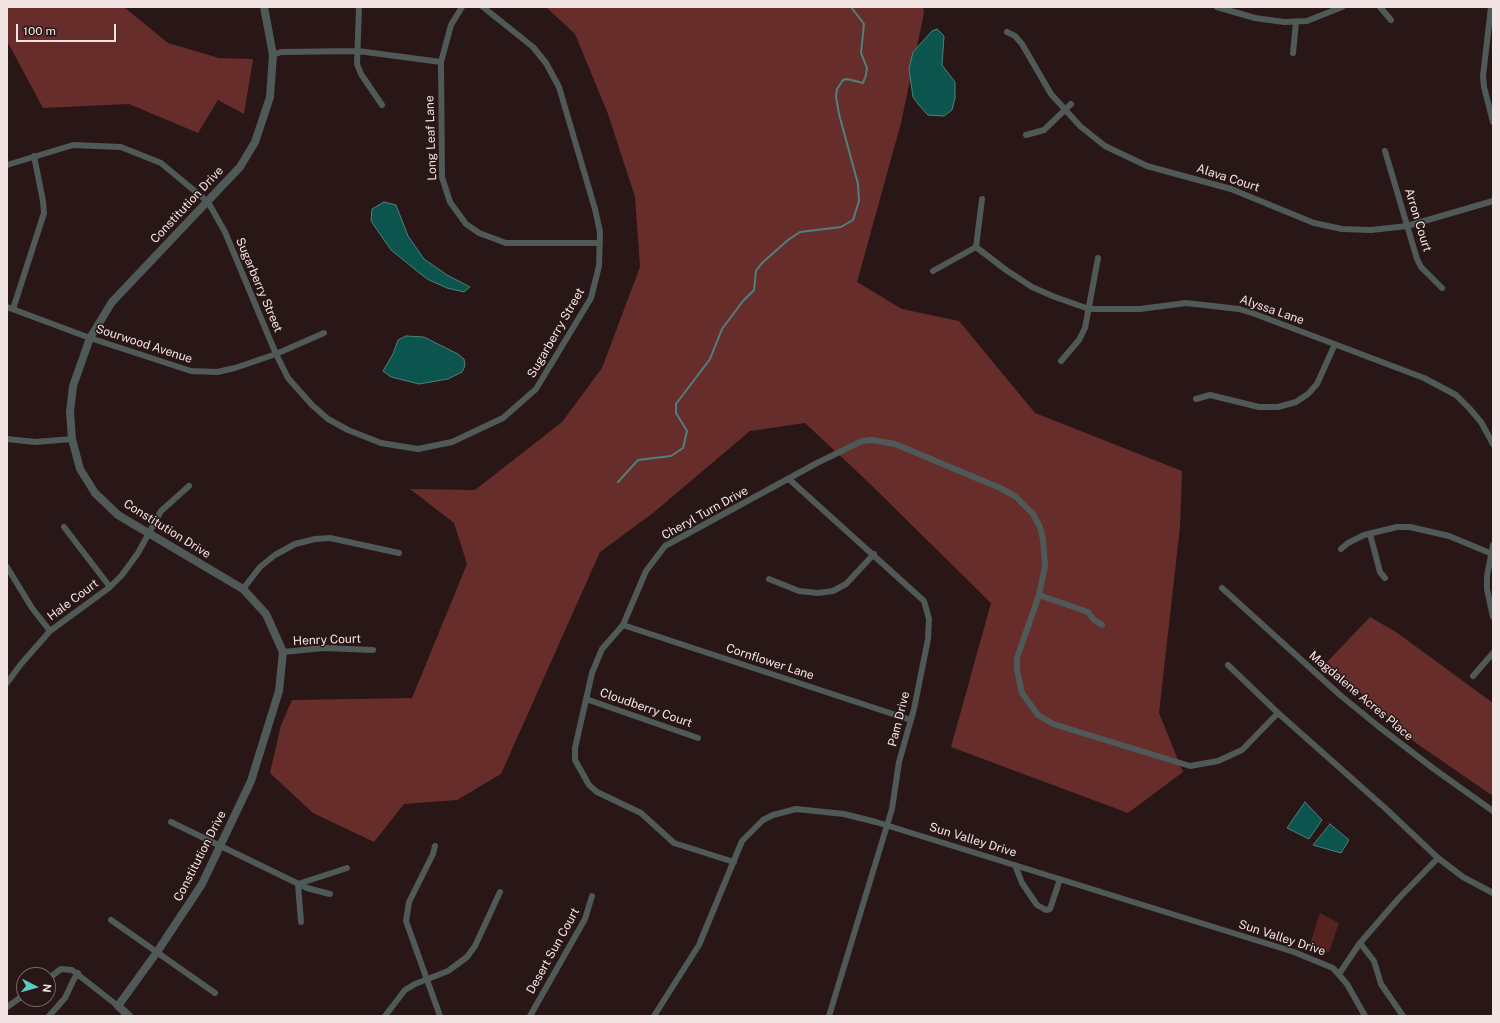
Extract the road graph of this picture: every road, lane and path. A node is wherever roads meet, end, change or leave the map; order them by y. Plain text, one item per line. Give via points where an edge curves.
1 (264, 7) edge
2 (359, 7) edge
3 (462, 7) edge
4 (483, 7) edge
5 (1218, 7) edge
6 (1342, 7) edge
7 (1380, 7) edge
8 (1491, 7) edge
9 (1391, 20) dead end
10 (1296, 22) junction
11 (1007, 32) dead end
12 (358, 51) junction
13 (1294, 53) dead end
14 (274, 55) junction
15 (441, 62) junction
16 (1071, 104) dead end
17 (382, 105) dead end
18 (1065, 111) junction
19 (1493, 122) edge
20 (1026, 135) dead end
21 (1385, 151) dead end
22 (34, 156) junction
23 (7, 164) edge
24 (982, 199) dead end
25 (1493, 201) edge
26 (208, 202) junction
27 (1407, 226) junction
28 (600, 242) junction
29 (976, 247) junction
30 (1098, 258) dead end
31 (933, 271) dead end
32 (1442, 288) dead end
33 (10, 308) edge
34 (1089, 309) junction
35 (324, 333) dead end
36 (90, 338) junction
37 (1335, 344) junction
38 (276, 354) junction
39 (1061, 361) dead end
40 (1196, 399) dead end
41 (7, 439) edge
42 (72, 439) junction
43 (1493, 444) edge
44 (790, 480) junction
45 (189, 486) dead end
46 (64, 527) dead end
47 (149, 532) junction
48 (1370, 534) junction
49 (1493, 545) edge
50 (1341, 549) dead end
51 (399, 553) dead end
52 (1490, 553) junction
53 (874, 554) junction
54 (7, 567) edge
55 (1385, 578) dead end
56 (769, 580) dead end
57 (110, 586) junction
58 (1222, 588) dead end
59 (243, 589) junction
60 (1038, 595) junction
61 (1493, 617) edge
62 (623, 625) junction
63 (1102, 625) dead end
64 (50, 631) junction
65 (373, 650) dead end
66 (283, 652) junction
67 (1493, 653) edge
68 (1228, 665) dead end
69 (1473, 676) dead end
70 (7, 684) edge
71 (586, 699) junction
72 (1278, 713) junction
73 (911, 720) junction
74 (698, 738) dead end
75 (1493, 811) edge
76 (171, 822) dead end
77 (886, 825) junction
78 (435, 846) dead end
79 (220, 847) junction
80 (1438, 858) junction
81 (734, 862) junction
82 (1015, 865) junction
83 (347, 868) dead end
84 (1060, 879) junction
85 (298, 884) junction
86 (500, 892) dead end
87 (1493, 893) edge
88 (330, 894) dead end
89 (592, 896) dead end
90 (111, 920) dead end
91 (301, 922) dead end
92 (1360, 943) junction
93 (157, 952) junction
94 (56, 973) edge
95 (78, 973) junction
96 (1339, 974) junction
97 (426, 981) junction
98 (215, 993) dead end
99 (16, 1001) edge
100 (118, 1006) junction
101 (7, 1007) edge
102 (657, 1015) edge
103 (49, 1016) edge
104 (129, 1016) edge
105 (386, 1016) edge
106 (440, 1016) edge
107 (530, 1016) edge
108 (829, 1016) edge
109 (1365, 1016) edge
110 (1403, 1016) edge

1 - 14 street, Constitution Drive
2 - 12 street
3 - 15 street, Long Leaf Lane via 451,25
4 - 28 street, Sugarberry Street via 533,47 546,63 559,87 595,209
5 - 10 street via 1255,18
6 - 10 street via 1315,18
7 - 9 street
8 - 19 street via 1484,86
10 - 13 street
11 - 18 street, Alava Court via 1022,44 1051,94
12 - 14 street via 281,52
12 - 15 street
12 - 17 street via 357,64 361,74
14 - 26 street, Constitution Drive via 270,97 255,142 240,167
15 - 28 street, Long Leaf Lane via 442,177 444,189 466,224 479,233 506,243
16 - 18 street
18 - 20 street via 1044,130
18 - 27 street, Alava Court via 1103,144 1139,163 1235,190 1314,223 1359,230
21 - 27 street, Arron Court
22 - 23 street, Sugarberry Street
22 - 26 street, Sugarberry Street via 73,145 121,147 162,163
22 - 33 street via 44,213
24 - 29 street
25 - 27 street, Alava Court
26 - 36 street, Constitution Drive via 112,302
26 - 38 street, Sugarberry Street via 225,232
27 - 32 street, Arron Court via 1421,267
28 - 38 street, Sugarberry Street via 600,266 591,298 536,389 503,418 452,442 418,449 381,443 348,430 328,419 312,405 288,378
29 - 31 street
29 - 34 street, Alyssa Lane via 1032,287
30 - 34 street
33 - 36 street, Sourwood Avenue
34 - 37 street, Alyssa Lane via 1140,309 1186,303 1227,307 1255,314
34 - 39 street via 1085,328 1079,340
35 - 38 street, Sourwood Avenue
36 - 38 street, Sourwood Avenue via 190,371 217,372
36 - 42 street, Constitution Drive via 73,386 70,412
37 - 40 street via 1317,384 1296,402 1278,407 1259,407 1210,394
37 - 43 street, Alyssa Lane via 1445,388 1476,414
41 - 42 street via 35,442
42 - 47 street, Constitution Drive via 80,468 95,493 118,515
44 - 53 street, Pam Drive
44 - 60 street, Cheryl Turn Drive via 848,447 872,440 895,444 1000,488 1015,496 1033,514 1040,527 1045,566
44 - 62 street, Cheryl Turn Drive via 665,546 646,571
45 - 47 street, Hale Court via 166,505
46 - 57 street
47 - 57 street, Hale Court via 132,562
47 - 59 street, Constitution Drive
48 - 50 street via 1348,543
48 - 52 street via 1396,527 1420,528 1449,536
48 - 55 street via 1380,572
49 - 52 street
51 - 59 street via 330,538 315,539 295,544 275,555 260,567
52 - 61 street via 1486,589
53 - 56 street via 846,584 833,591 799,591
53 - 73 street, Pam Drive via 924,601 929,619 928,639
54 - 64 street via 32,608
57 - 64 street, Hale Court
58 - 75 street, Magdalene Acres Place via 1340,695 1434,769
59 - 66 street, Constitution Drive via 266,614
60 - 63 street via 1088,612
60 - 72 street, Cheryl Turn Drive via 1017,658 1017,670 1022,693 1038,715 1053,724 1190,766 1218,761 1242,750
62 - 71 street, Cheryl Turn Drive via 602,649 592,673
62 - 73 street, Cornflower Lane
64 - 70 street, Hale Court
65 - 66 street, Henry Court via 324,648
66 - 79 street, Constitution Drive via 279,692 251,781
67 - 69 street
68 - 72 street
71 - 74 street, Cloudberry Court
71 - 81 street, Cheryl Turn Drive via 575,754 579,770 589,785 597,792 641,812 674,843
72 - 80 street
73 - 77 street, Pam Drive via 899,762 895,799
76 - 79 street
77 - 81 street, Sun Valley Drive via 844,814 803,809 785,811 763,820 750,832 742,841
77 - 82 street, Sun Valley Drive
77 - 108 street, Pam Drive
78 - 97 street via 406,914 406,926
79 - 85 street
79 - 93 street, Constitution Drive via 198,890
80 - 87 street via 1463,877
80 - 92 street
81 - 102 street, Sun Valley Drive via 699,945
82 - 84 street, Sun Valley Drive
82 - 84 street via 1022,884 1038,905 1046,910 1050,909
83 - 85 street
84 - 96 street, Sun Valley Drive via 1294,952 1329,965
85 - 88 street
85 - 91 street
86 - 97 street via 467,957 448,971
89 - 107 street, Desert Sun Court via 585,919
90 - 93 street
92 - 96 street
92 - 110 street via 1374,961 1381,984
93 - 98 street
93 - 100 street, Constitution Drive
94 - 95 street via 61,969
95 - 100 street
95 - 103 street via 66,998
96 - 109 street, Sun Valley Drive
97 - 105 street via 405,990
97 - 106 street
99 - 101 street
100 - 104 street

